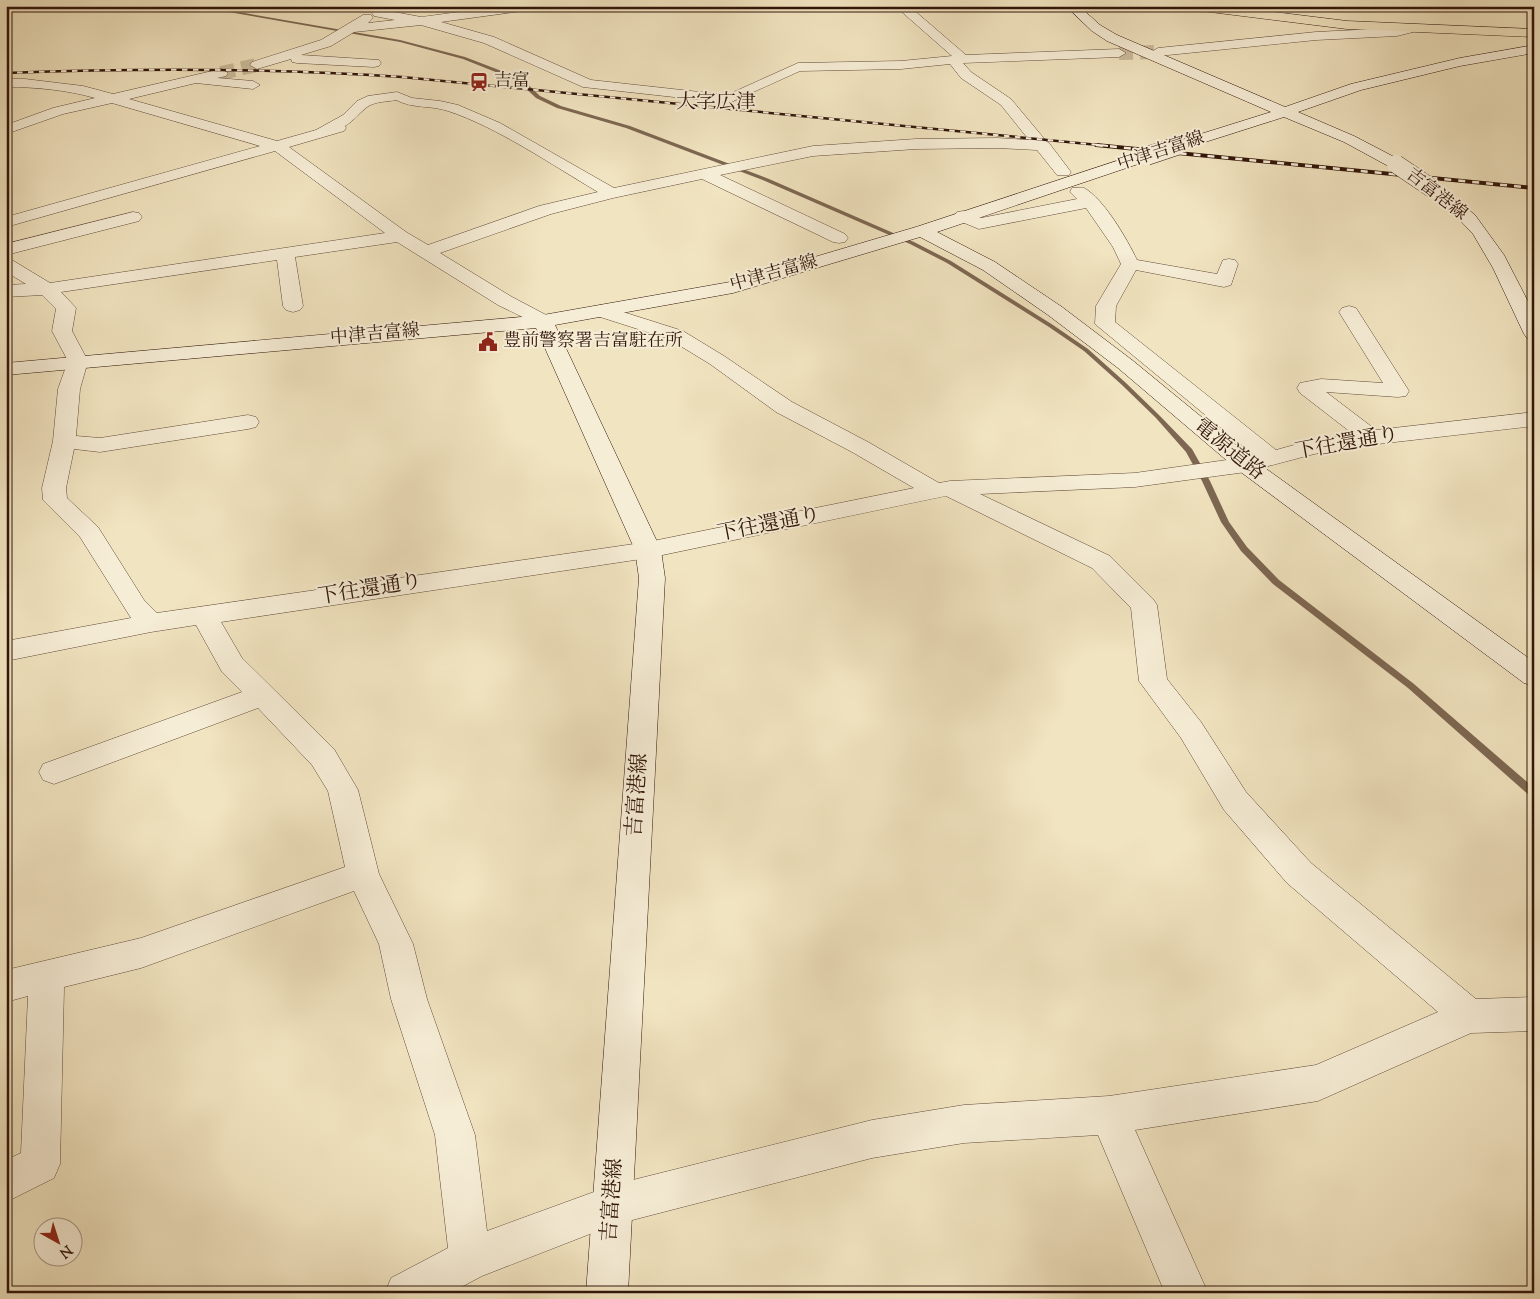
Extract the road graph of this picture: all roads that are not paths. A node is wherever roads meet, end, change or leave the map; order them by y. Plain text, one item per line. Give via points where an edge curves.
1 (12, 6) edge
2 (505, 6) edge
3 (529, 6) edge
4 (901, 6) edge
5 (1072, 6) edge
6 (1194, 6) edge
7 (6, 7) edge
8 (376, 10) edge
9 (422, 20) junction
10 (352, 28) junction
11 (1409, 29) junction
12 (1518, 32) joint
13 (1534, 34) edge
14 (959, 40) dead end
15 (942, 41) junction
16 (1534, 49) edge
17 (1158, 52) tunnel mouth
18 (1119, 53) tunnel mouth
19 (280, 59) junction
20 (958, 60) junction
21 (374, 63) dead end
22 (257, 65) tunnel mouth
23 (221, 73) tunnel mouth
24 (189, 80) junction
25 (6, 83) edge
26 (253, 85) dead end
27 (116, 98) junction
28 (408, 102) junction
29 (1285, 112) junction
30 (383, 113) dead end
31 (365, 119) dead end
32 (6, 130) edge
33 (321, 134) junction
34 (278, 146) junction
35 (1044, 146) junction
36 (1063, 172) dead end
37 (704, 174) junction
38 (612, 193) junction
39 (109, 204) dead end
40 (964, 216) junction
41 (133, 217) dead end
42 (6, 222) edge
43 (922, 231) junction
44 (6, 232) edge
45 (400, 236) junction
46 (838, 238) dead end
47 (6, 250) edge
48 (426, 252) junction
49 (285, 253) junction
50 (6, 264) edge
51 (1130, 264) junction
52 (1229, 264) dead end
53 (47, 289) junction
54 (6, 291) edge
55 (294, 306) dead end
56 (601, 312) junction
57 (1349, 312) dead end
58 (543, 321) junction
59 (1534, 334) edge
60 (78, 361) junction
61 (6, 369) edge
62 (1534, 419) edge
63 (248, 422) dead end
64 (1372, 438) junction
65 (64, 441) junction
66 (1272, 458) junction
67 (1246, 465) junction
68 (942, 490) junction
69 (648, 550) junction
70 (204, 615) junction
71 (151, 623) junction
72 (6, 651) edge
73 (1534, 676) edge
74 (263, 695) junction
75 (54, 772) dead end
76 (363, 874) junction
77 (47, 976) junction
78 (6, 986) edge
79 (1534, 1014) edge
80 (1469, 1016) junction
81 (1109, 1115) junction
82 (6, 1182) edge
83 (613, 1205) junction
84 (470, 1259) junction
85 (406, 1293) edge
86 (607, 1293) edge
87 (1187, 1293) edge

1 - 7 street
2 - 8 street via 430,16
3 - 9 street via 504,12
4 - 15 street
5 - 29 street via 1112,38
6 - 11 main road via 1288,19
8 - 9 street
8 - 10 street
9 - 10 street
9 - 20 street via 488,40 588,84 729,99 798,67 901,65
10 - 19 street via 326,43
11 - 12 main road
11 - 17 street
12 - 13 street
14 - 15 street
15 - 20 street
16 - 29 street, 中津吉富線 via 1460,62 1366,85
18 - 20 street
19 - 21 street
19 - 22 street
20 - 35 street via 966,75 1006,102
23 - 24 street
24 - 26 street
24 - 27 street
25 - 27 street via 54,86
27 - 32 street via 58,110
27 - 34 street
28 - 30 street
28 - 33 street via 397,96 373,99
28 - 38 street via 453,108 495,126
29 - 40 street, 中津吉富線, bridge
29 - 59 street, 吉富港線, bridge via 1350,139 1396,164 1456,206 1479,231 1500,264
31 - 33 street
33 - 34 street
34 - 42 street
34 - 45 street
35 - 36 street
35 - 37 street via 916,144 813,151
37 - 38 street
37 - 46 street
38 - 48 street via 545,210
39 - 44 street
40 - 43 street, 中津吉富線
40 - 51 street via 979,224 1084,197 1096,208
41 - 47 street
43 - 56 street, 中津吉富線 via 733,287
43 - 67 street, 電源道路 via 989,266 1055,311 1125,364
45 - 48 street
45 - 49 street
48 - 58 street
49 - 53 street
49 - 55 street
50 - 53 street
51 - 52 street via 1224,281
51 - 66 street via 1106,306 1105,324
53 - 54 street
53 - 60 street via 66,308 62,332
56 - 58 street, 中津吉富線
56 - 68 street via 676,336 784,407
57 - 64 street via 1398,391 1321,385 1308,388
58 - 60 street, 中津吉富線
58 - 69 street, 吉富港線
60 - 61 street, 中津吉富線
60 - 65 street via 69,389
62 - 64 street, 下往還通り
63 - 65 street via 100,445
64 - 66 street, 下往還通り via 1312,447
65 - 71 street via 54,488 55,500 89,532 135,606
66 - 67 street, 下往還通り
67 - 68 street, 下往還通り via 1135,480
67 - 73 street, 電源道路
68 - 69 street, 下往還通り
68 - 80 street via 1101,562 1144,605 1153,680 1191,730 1235,801 1299,873
69 - 70 street, 下往還通り
69 - 83 street, 吉富港線 via 652,578
70 - 71 street, 下往還通り
70 - 74 street via 232,665
71 - 72 street, 下往還通り
74 - 75 street
74 - 76 street via 323,757 343,790
76 - 77 street via 141,953
76 - 84 street via 396,944 409,999 455,1135
77 - 78 street
77 - 82 street via 40,1164
79 - 80 street
80 - 81 street via 1318,1084
81 - 83 street via 964,1124 872,1139
81 - 87 street
83 - 84 street
83 - 86 street, 吉富港線
84 - 85 street

